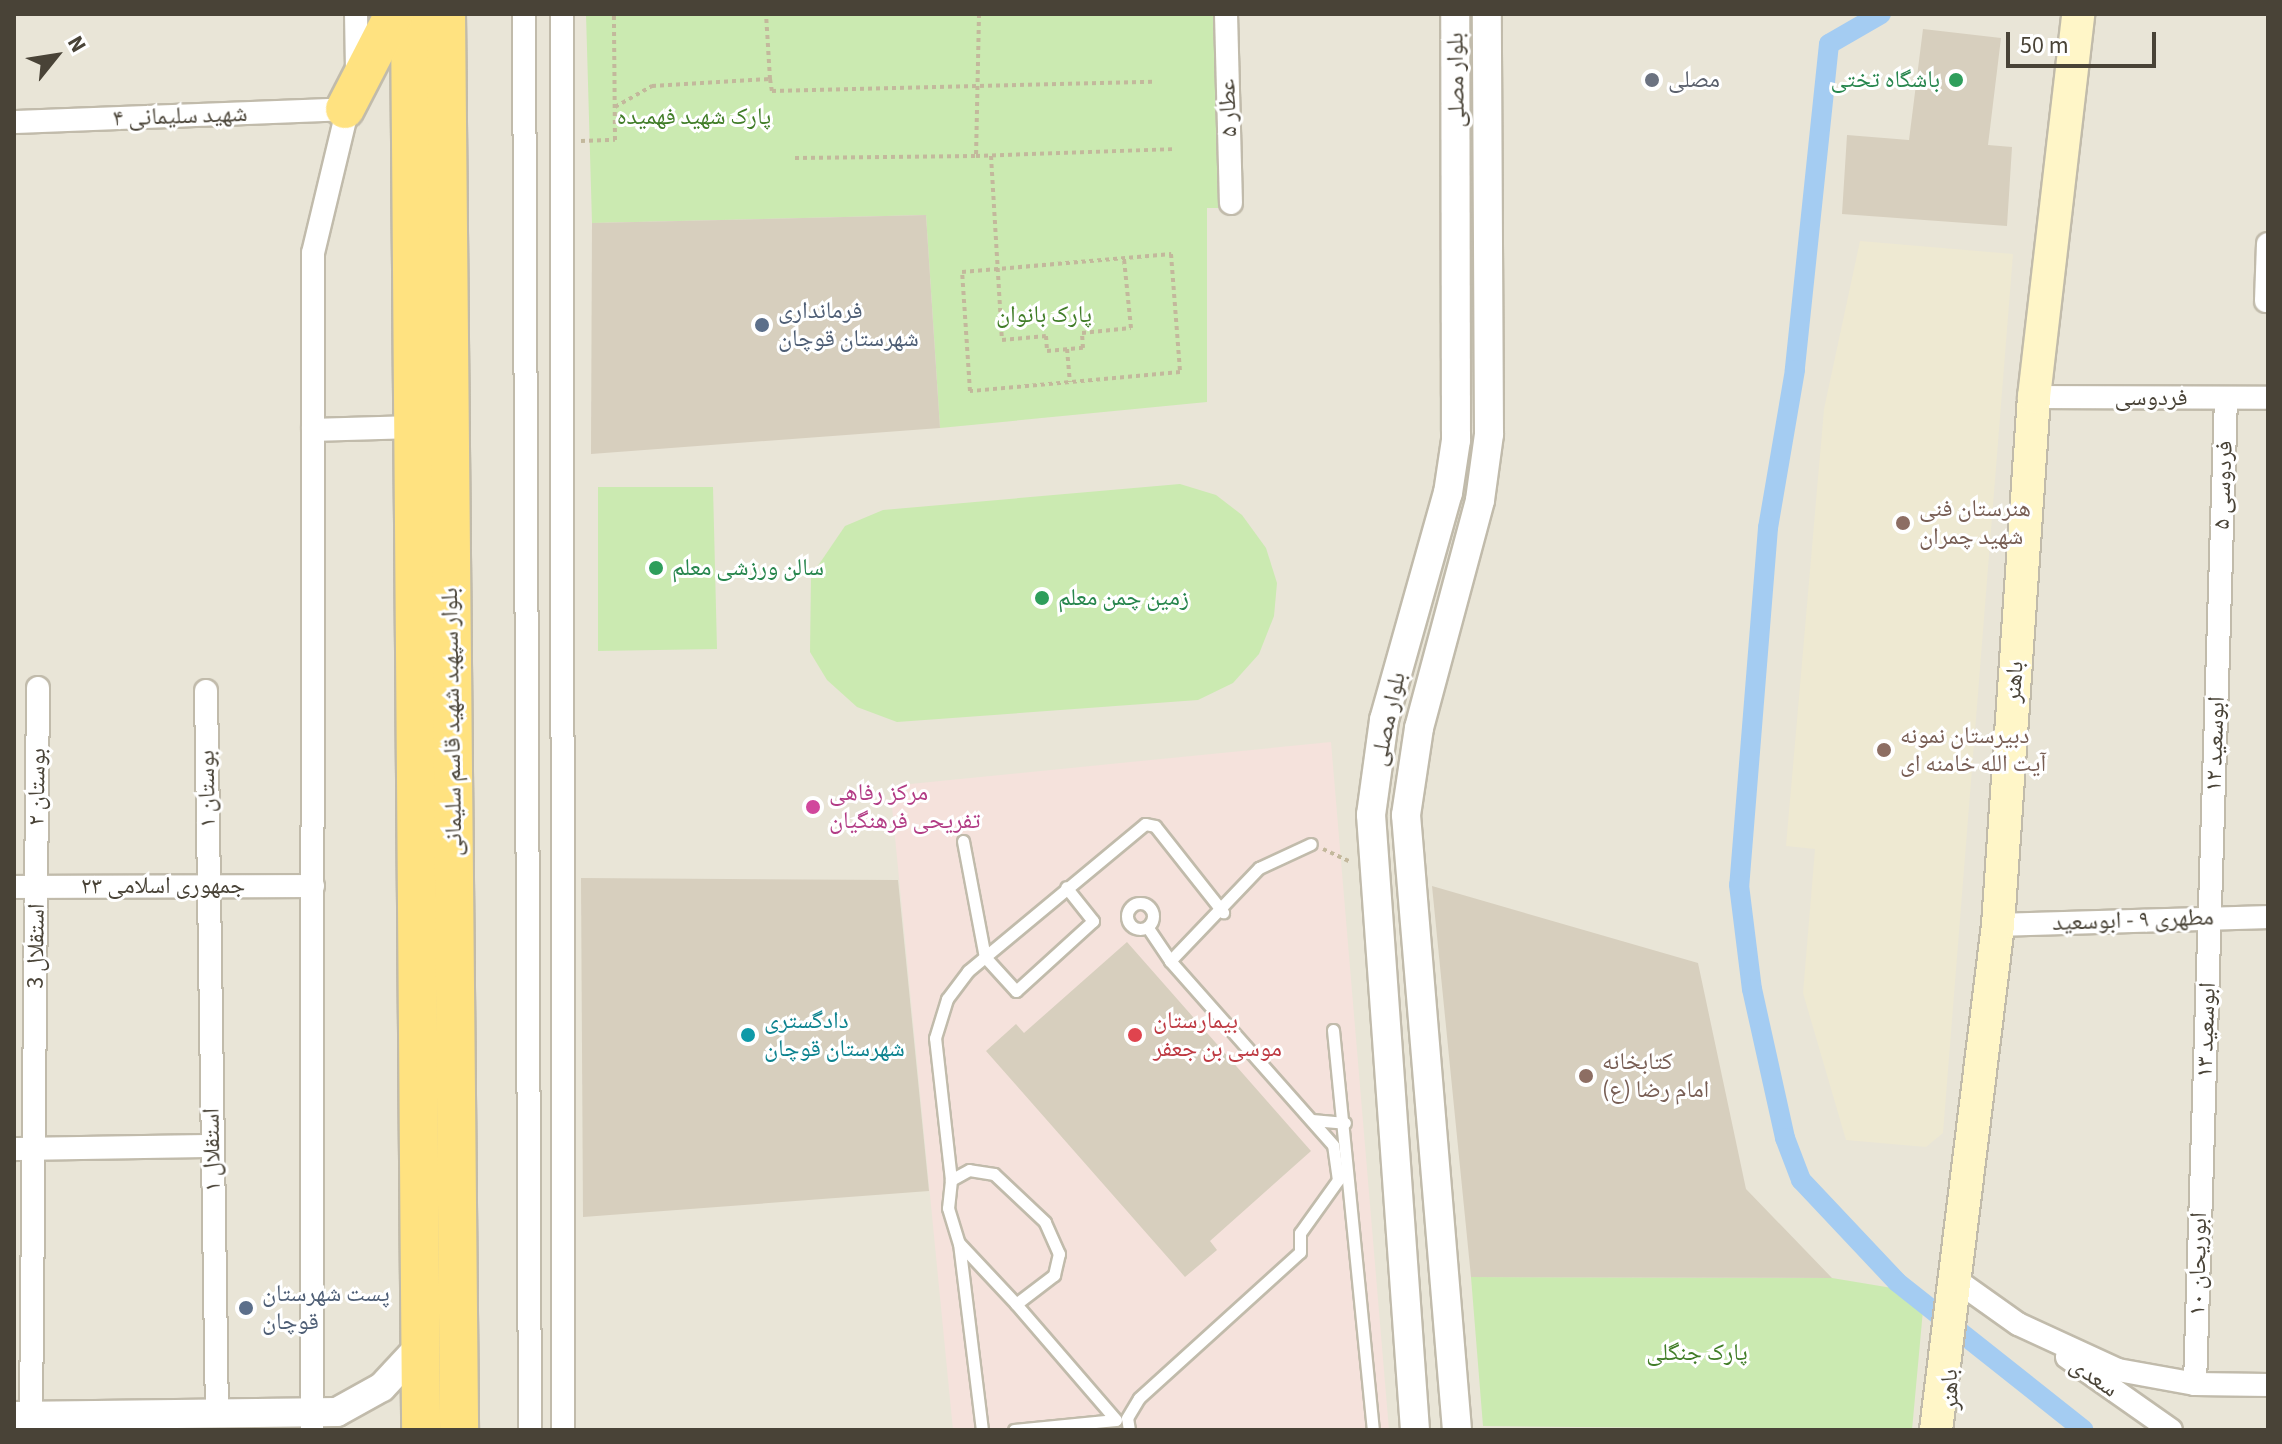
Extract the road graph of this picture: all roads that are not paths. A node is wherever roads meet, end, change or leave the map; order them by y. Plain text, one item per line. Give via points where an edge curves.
1 (356, 14) edge
2 (394, 14) edge
3 (410, 14) edge
4 (446, 14) edge
5 (524, 14) edge
6 (562, 14) edge
7 (1226, 14) edge
8 (1455, 14) edge
9 (1487, 14) edge
10 (2078, 14) edge
11 (345, 109) junction
12 (14, 122) edge
13 (1231, 203) dead end
14 (2268, 244) edge
15 (2266, 301) edge
16 (2034, 397) junction
17 (2226, 398) junction
18 (2268, 398) edge
19 (413, 427) junction
20 (313, 430) junction
21 (530, 451) junction
22 (565, 451) junction
23 (2221, 572) joint
24 (38, 688) dead end
25 (206, 691) dead end
26 (963, 841) dead end
27 (1311, 844) road end
28 (208, 886) junction
29 (313, 886) junction
30 (25, 887) edge
31 (1066, 887) junction
32 (1223, 912) junction
33 (2210, 916) junction
34 (2268, 917) edge
35 (1998, 925) junction
36 (1148, 928) dead end
37 (985, 957) junction
38 (1170, 961) junction
39 (530, 1006) junction
40 (564, 1006) junction
41 (1333, 1030) dead end
42 (1312, 1120) junction
43 (1345, 1123) junction
44 (2201, 1145) joint
45 (211, 1146) junction
46 (24, 1149) edge
47 (951, 1180) junction
48 (959, 1243) junction
49 (1955, 1291) junction
50 (1016, 1304) junction
51 (2018, 1324) junction
52 (421, 1345) junction
53 (1948, 1351) junction
54 (2195, 1384) junction
55 (2268, 1385) edge
56 (1453, 1395) junction
57 (1417, 1397) junction
58 (217, 1413) junction
59 (25, 1420) edge
60 (312, 1421) edge
61 (421, 1430) edge
62 (459, 1430) edge
63 (530, 1430) edge
64 (563, 1430) edge
65 (982, 1430) edge
66 (1014, 1430) edge
67 (1129, 1430) edge
68 (1373, 1430) edge
69 (1415, 1430) edge
70 (1457, 1430) edge
71 (1936, 1430) edge
72 (1951, 1430) edge
73 (2171, 1430) edge

1 - 11 street via 357,70
2 - 11 highway
3 - 19 highway, بلوار سپهبد شهید قاسم سلیمانی
4 - 62 highway, بلوار سپهبد شهید قاسم سلیمانی
5 - 21 street
6 - 22 street
7 - 13 street, عطار ۵
8 - 57 street, بلوار مصلی via 1456,440 1448,493 1384,720 1371,815
9 - 56 street, بلوار مصلی via 1489,434 1480,500 1419,728 1406,815
10 - 16 main road, باهنر
11 - 12 street, شهید سلیمانی ۴
11 - 20 street via 313,253
14 - 15 street
16 - 17 street, فردوسی
16 - 35 main road, باهنر
17 - 18 street, فردوسی
17 - 23 street, فردوسی ۵
19 - 20 street
19 - 52 highway, بلوار سپهبد شهید قاسم سلیمانی
20 - 29 street
21 - 22 street
21 - 39 street
22 - 40 street
23 - 33 street, ابوسعید ۱۲
24 - 30 street, بوستان ۲
25 - 28 street, بوستان ۱
26 - 37 lane
27 - 32 lane via 1259,868
28 - 29 street, جمهوری اسلامی ۲۳
28 - 30 street, جمهوری اسلامی ۲۳
28 - 45 street, استقلال ۱
29 - 60 street
30 - 46 street, استقلال 3
31 - 32 lane via 1145,824 1155,826
31 - 37 lane
31 - 37 lane via 1093,921 1016,991
32 - 38 lane
33 - 34 street, مطهری ۹ - ابوسعید
33 - 35 street, مطهری ۹ - ابوسعید
33 - 44 street, ابوسعید ۱۳
35 - 49 main road, باهنر
36 - 38 lane
37 - 47 lane via 947,999 935,1038
38 - 42 lane
39 - 40 street
39 - 63 street
40 - 64 street
41 - 43 lane
42 - 43 lane
42 - 67 lane via 1333,1145 1338,1180 1300,1233 1300,1252 1139,1398 1127,1418
43 - 68 lane
44 - 54 street, ابوریحان ۱۰
45 - 46 street
45 - 58 street, استقلال ۱
46 - 59 street, استقلال 3
47 - 48 lane via 948,1208
47 - 50 lane via 969,1170 994,1174 1045,1222 1059,1254 1054,1275
48 - 50 lane
48 - 65 lane
49 - 51 street
49 - 53 main road, باهنر
50 - 66 lane via 1116,1420
51 - 54 street via 2118,1370
51 - 73 street, سعدی
52 - 60 street via 382,1387
52 - 61 highway, بلوار سپهبد شهید قاسم سلیمانی
53 - 71 main road, باهنر
53 - 72 main road, باهنر
54 - 55 street
56 - 57 street via 1449,1413 1439,1420 1431,1419
56 - 70 street, بلوار مصلی
57 - 69 street, بلوار مصلی
58 - 59 street
58 - 60 street

